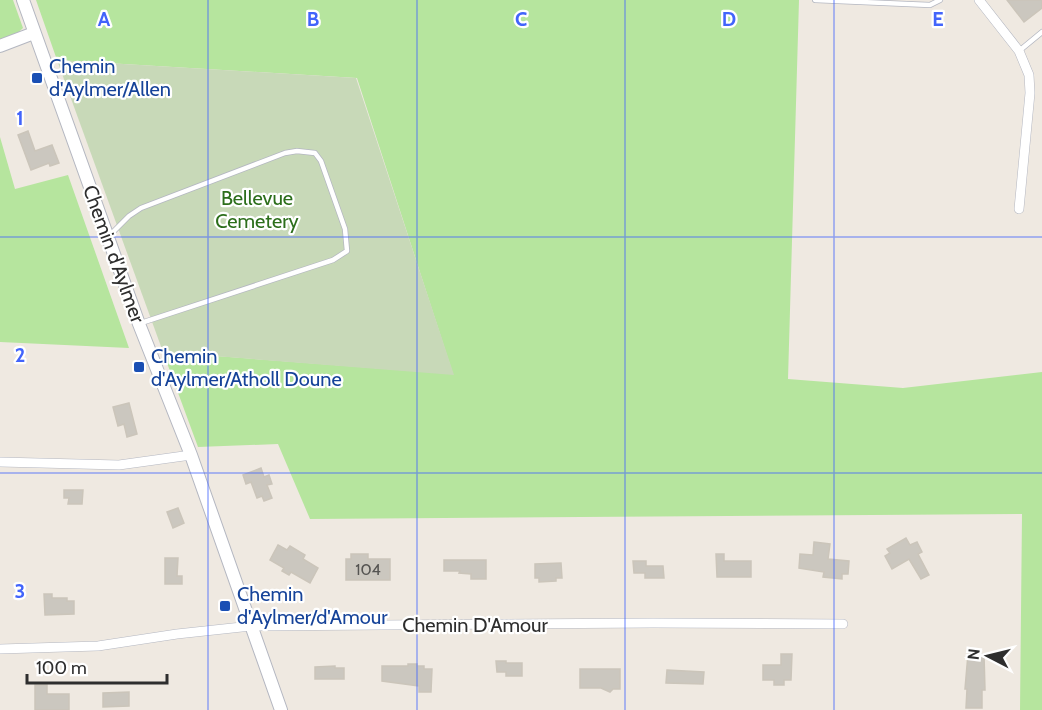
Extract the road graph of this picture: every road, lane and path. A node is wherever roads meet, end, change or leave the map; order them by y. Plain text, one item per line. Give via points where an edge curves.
1 (23, 0) edge
2 (815, 0) edge
3 (940, 0) edge
4 (979, 0) edge
5 (34, 33) junction
6 (1042, 33) edge
7 (0, 46) edge
8 (1019, 51) junction
9 (1019, 209) dead end
10 (108, 237) junction
11 (140, 324) junction
12 (191, 455) junction
13 (0, 462) edge
14 (843, 624) dead end
15 (251, 626) junction
16 (0, 649) edge
17 (281, 710) edge

1 - 5 main road, Chemin d'Aylmer
2 - 3 lane via 921,5
4 - 8 street
5 - 7 main road
5 - 10 main road, Chemin d'Aylmer
6 - 8 lane
8 - 9 street via 1029,75 1030,93
10 - 11 main road, Chemin d'Aylmer
10 - 11 lane via 141,208 285,153 308,151 321,161 345,229 347,251 342,256
11 - 12 main road, Chemin d'Aylmer
12 - 13 street via 119,465
12 - 15 main road, Chemin d'Aylmer
14 - 15 street, Chemin D'Amour
15 - 16 street, Chemin D'Amour via 98,646
15 - 17 main road, Chemin d'Aylmer

